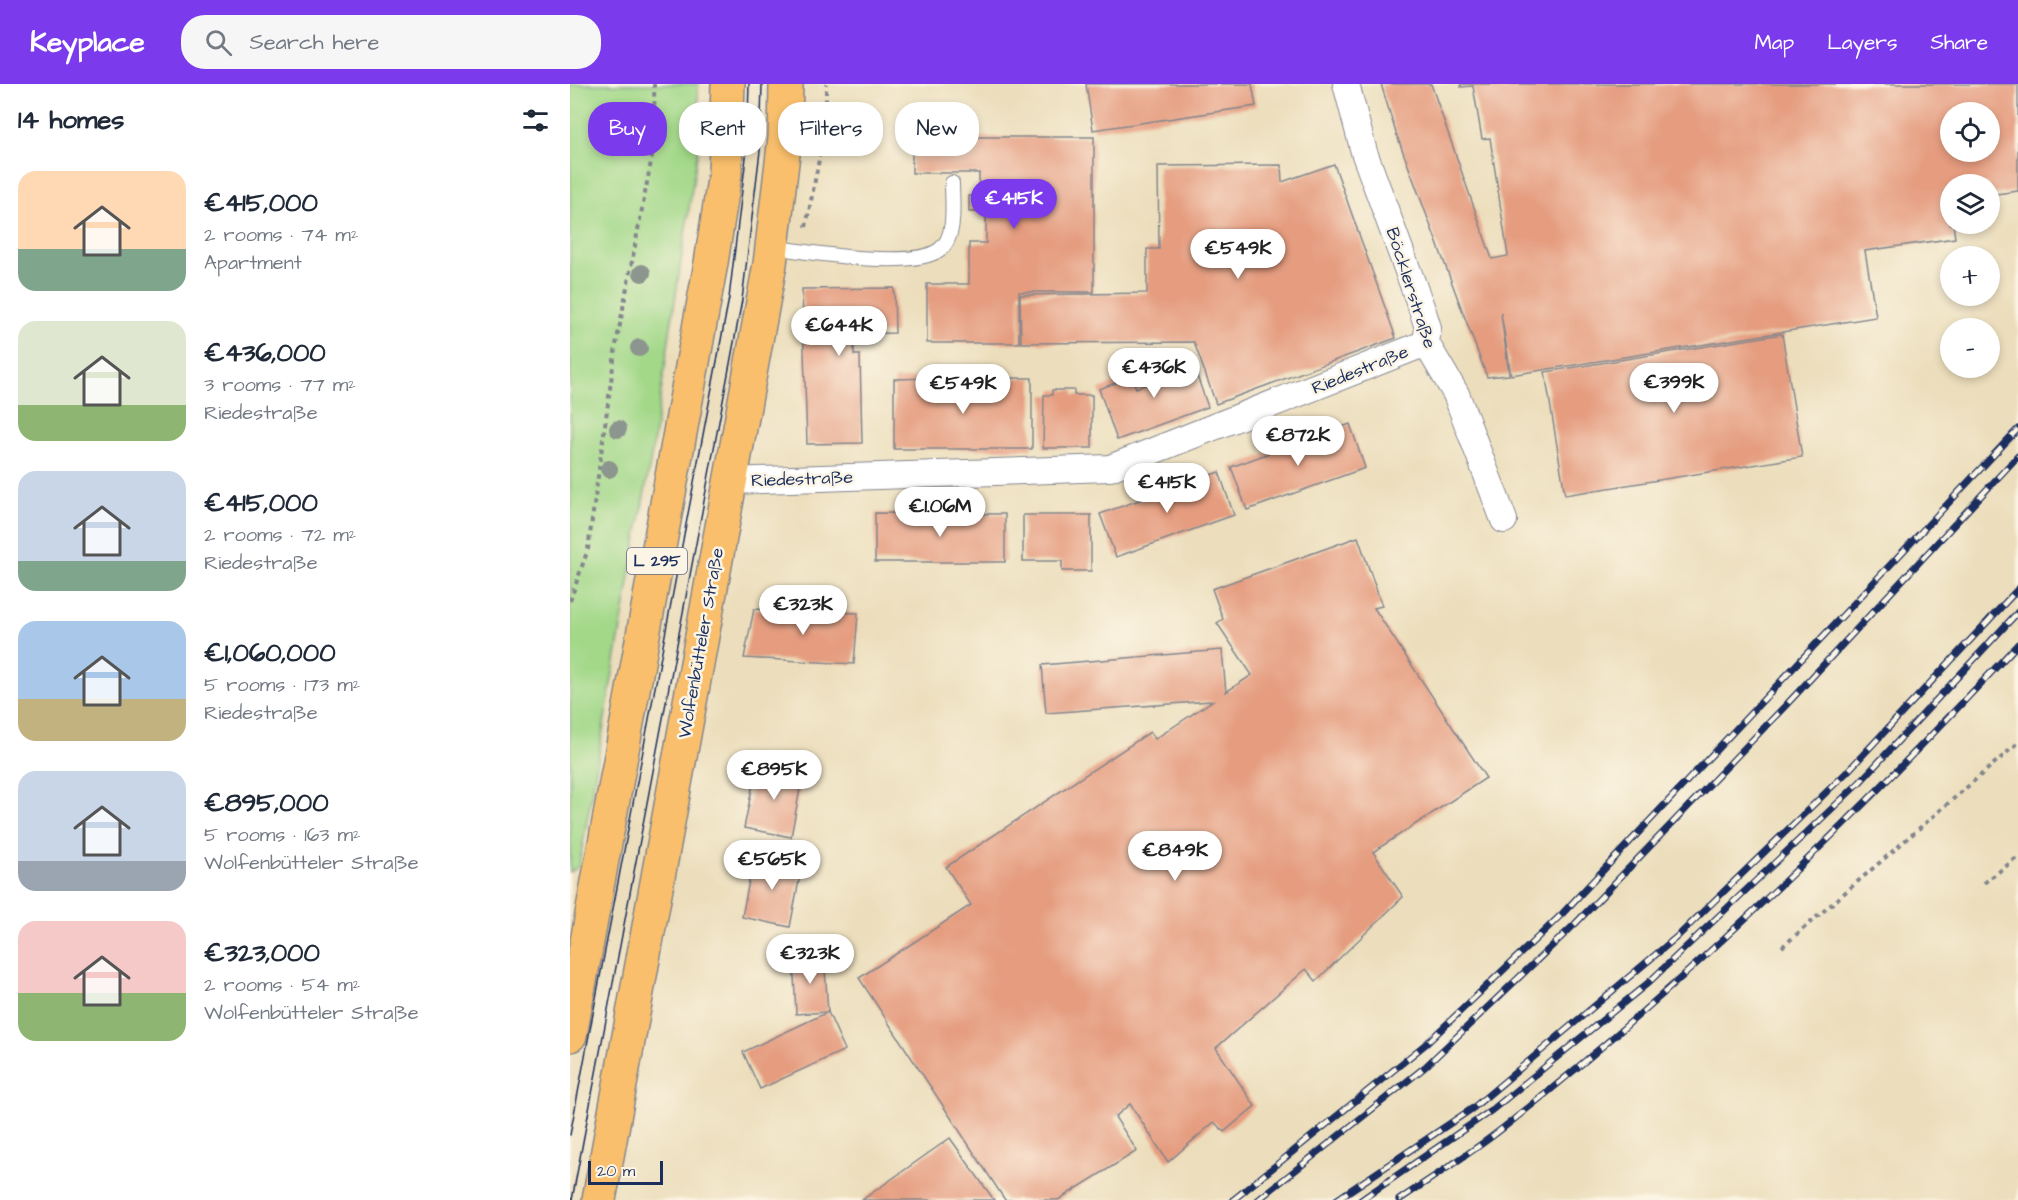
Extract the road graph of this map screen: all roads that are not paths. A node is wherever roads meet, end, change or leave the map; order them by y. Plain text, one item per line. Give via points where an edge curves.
1 (728, 84) edge
2 (786, 84) edge
3 (1347, 84) edge
4 (952, 183) dead end
5 (772, 247) junction
6 (1426, 344) junction
7 (731, 481) junction
8 (1504, 520) dead end
9 (570, 1035) edge
10 (599, 1200) edge

1 - 9 main road, L 295 via 725,173 711,263
2 - 5 main road, Wolfenbütteler Straße / L 295 via 785,137
3 - 6 street, Böcklerstraße via 1364,152 1428,328
4 - 5 lane via 947,239 939,250 919,257 892,259
5 - 7 main road, Wolfenbütteler Straße / L 295
6 - 7 street, Riedestraße via 1110,468
6 - 8 street, Böcklerstraße via 1456,394
7 - 10 main road, Wolfenbütteler Straße / L 295

